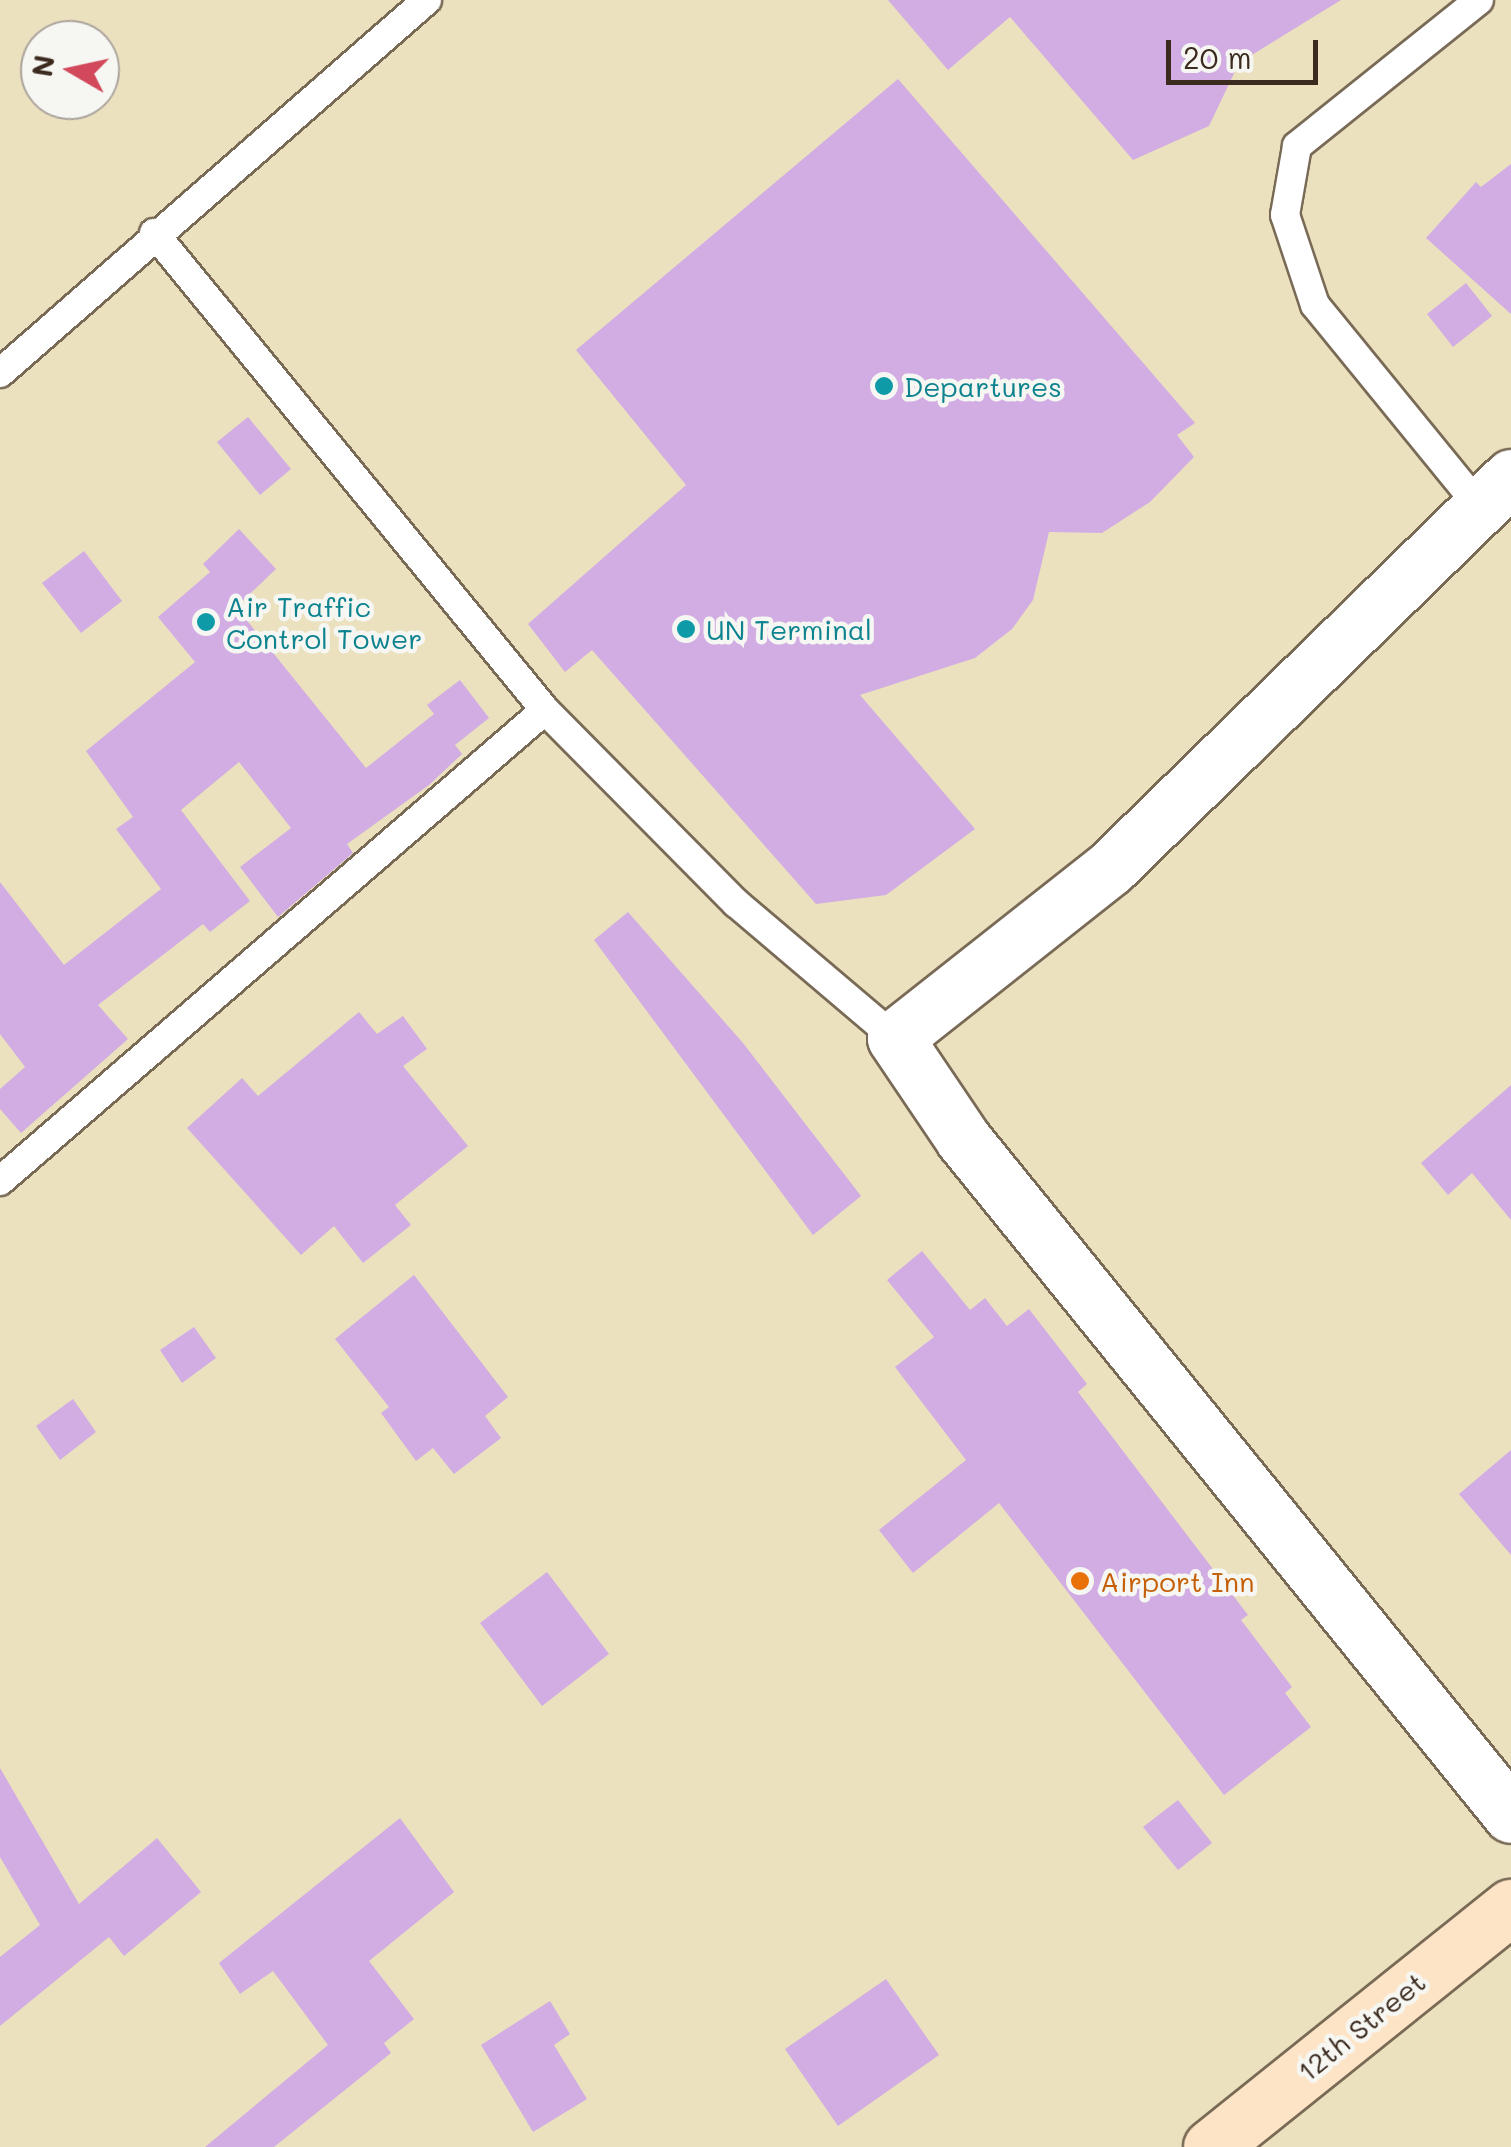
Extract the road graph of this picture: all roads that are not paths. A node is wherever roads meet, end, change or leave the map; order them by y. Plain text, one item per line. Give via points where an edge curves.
1 (428, 0) edge
2 (1479, 0) edge
3 (154, 233) junction
4 (0, 374) edge
5 (1495, 492) edge
6 (545, 710) junction
7 (895, 1038) junction
8 (0, 1181) edge
9 (1511, 1815) edge
10 (1508, 1922) edge
11 (1211, 2147) edge

1 - 3 lane
2 - 5 lane via 1298,146 1285,215 1316,305
3 - 4 lane
3 - 6 lane
5 - 7 street via 1110,868
6 - 7 lane via 722,890
6 - 8 lane
7 - 9 street via 963,1139
10 - 11 street, 12th Street

